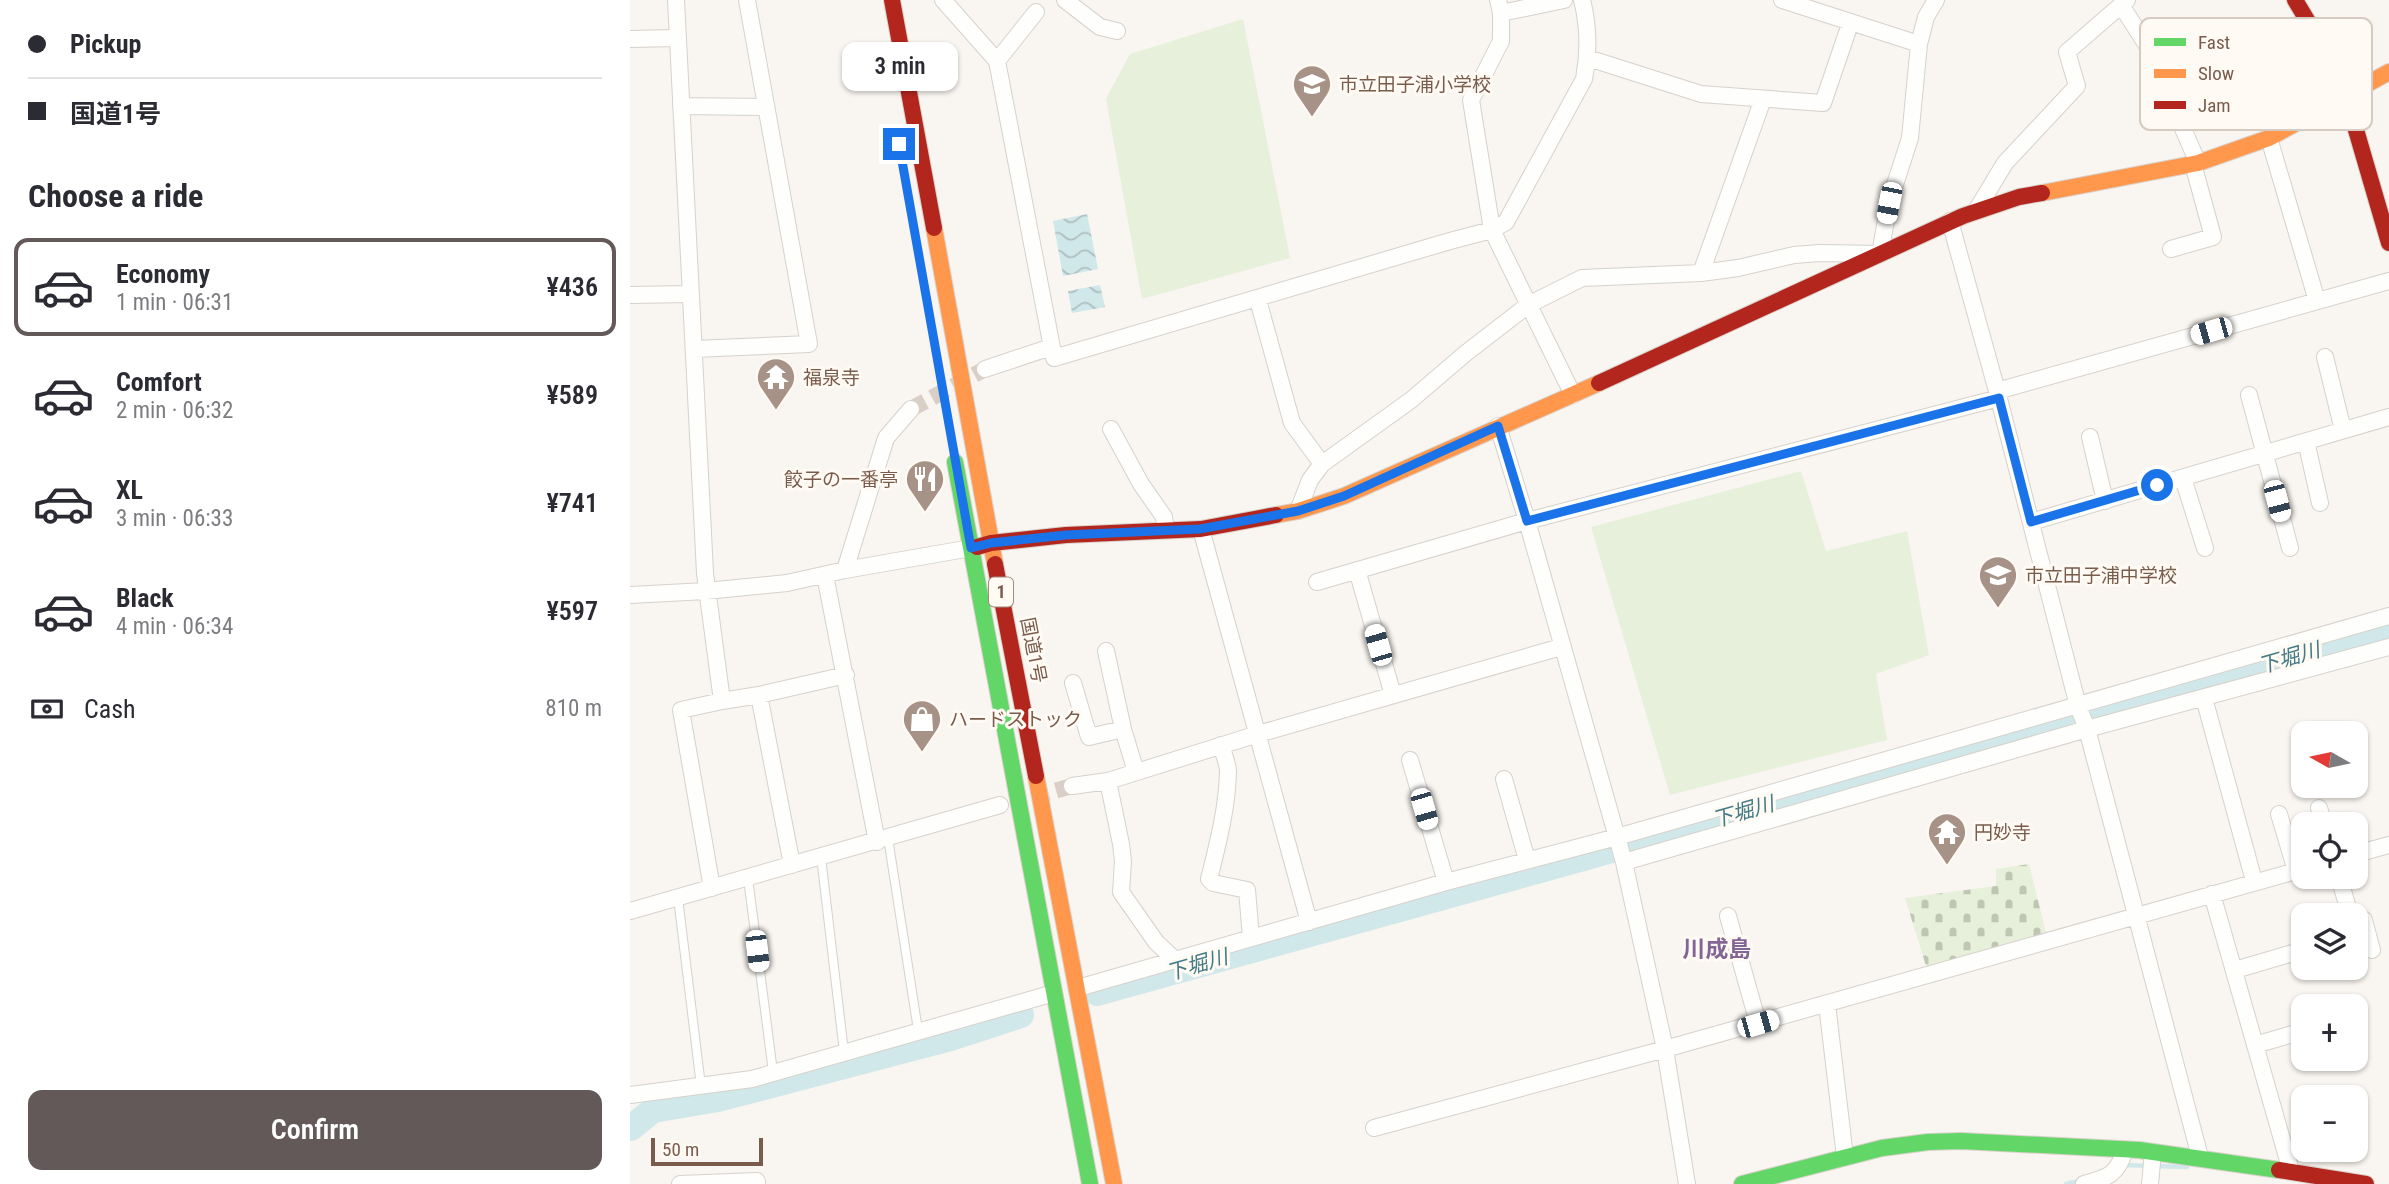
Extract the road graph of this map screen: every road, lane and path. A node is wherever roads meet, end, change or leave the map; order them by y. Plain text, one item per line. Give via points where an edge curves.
1 (677, 0) edge
2 (747, 0) edge
3 (892, 0) edge
4 (943, 0) edge
5 (1065, 0) edge
6 (1564, 0) edge
7 (1582, 0) edge
8 (1782, 0) edge
9 (1936, 0) edge
10 (2295, 0) edge
11 (2124, 3) edge
12 (1500, 6) edge
13 (1036, 12) dead end
14 (2306, 18) edge
15 (1850, 24) junction
16 (1116, 31) dead end
17 (2140, 33) edge
18 (678, 38) junction
19 (630, 39) edge
20 (1919, 44) junction
21 (1588, 58) junction
22 (997, 61) junction
23 (2389, 72) edge
24 (2372, 81) edge
25 (1763, 99) junction
26 (681, 106) junction
27 (766, 107) junction
28 (2183, 130) edge
29 (2283, 130) edge
30 (2356, 130) edge
31 (2269, 138) junction
32 (2195, 164) junction
33 (1976, 211) junction
34 (1950, 221) junction
35 (1492, 230) junction
36 (2389, 243) edge
37 (2171, 249) dead end
38 (1880, 254) junction
39 (1701, 273) junction
40 (2389, 281) edge
41 (690, 294) junction
42 (630, 295) edge
43 (1258, 300) junction
44 (2317, 301) junction
45 (1528, 305) junction
46 (1051, 347) junction
47 (694, 349) junction
48 (2325, 357) dead end
49 (985, 369) tunnel mouth
50 (1998, 394) junction
51 (1573, 395) junction
52 (2249, 395) dead end
53 (911, 409) tunnel mouth
54 (2389, 417) edge
55 (1498, 426) junction
56 (1111, 429) dead end
57 (2343, 430) junction
58 (2090, 437) dead end
59 (2306, 441) junction
60 (952, 442) dead end
61 (2263, 454) junction
62 (1322, 464) junction
63 (2183, 478) junction
64 (2105, 501) junction
65 (2320, 503) dead end
66 (1298, 511) junction
67 (1527, 521) junction
68 (2031, 522) junction
69 (1200, 529) junction
70 (1166, 530) junction
71 (991, 543) junction
72 (971, 548) junction
73 (2205, 548) dead end
74 (2290, 548) dead end
75 (845, 570) junction
76 (1357, 570) junction
77 (825, 575) junction
78 (1317, 582) dead end
79 (706, 591) junction
80 (630, 595) edge
81 (2389, 616) edge
82 (1561, 647) junction
83 (2389, 648) edge
84 (1106, 651) dead end
85 (846, 676) junction
86 (1073, 682) dead end
87 (760, 695) junction
88 (1393, 695) junction
89 (2204, 698) junction
90 (722, 701) junction
91 (2078, 706) junction
92 (1123, 729) junction
93 (2086, 729) junction
94 (1258, 734) junction
95 (1221, 745) junction
96 (1410, 760) dead end
97 (1136, 772) junction
98 (1504, 779) dead end
99 (1108, 781) junction
100 (1072, 786) tunnel mouth
101 (1000, 805) dead end
102 (2319, 808) dead end
103 (2320, 812) edge
104 (2279, 814) dead end
105 (1618, 838) junction
106 (882, 840) junction
107 (2389, 845) edge
108 (2291, 846) edge
109 (2368, 851) edge
110 (821, 857) junction
111 (1527, 860) junction
112 (1624, 862) junction
113 (792, 865) junction
114 (2291, 872) edge
115 (748, 878) junction
116 (2254, 881) junction
117 (1446, 882) junction
118 (712, 888) junction
119 (2212, 894) junction
120 (678, 898) junction
121 (630, 911) edge
122 (2137, 915) junction
123 (1728, 916) dead end
124 (1309, 922) junction
125 (2368, 934) edge
126 (1251, 938) junction
127 (2372, 950) dead end
128 (2291, 954) edge
129 (1175, 960) junction
130 (2235, 970) junction
131 (1078, 988) junction
132 (1054, 993) junction
133 (1827, 1004) junction
134 (1758, 1024) junction
135 (918, 1030) junction
136 (2291, 1034) edge
137 (2255, 1045) junction
138 (1665, 1049) junction
139 (844, 1052) junction
140 (773, 1072) junction
141 (701, 1086) junction
142 (630, 1096) edge
143 (1374, 1128) dead end
144 (2123, 1156) junction
145 (1845, 1157) junction
146 (2200, 1157) junction
147 (2227, 1161) junction
148 (2152, 1166) edge
149 (2291, 1171) junction
150 (680, 1184) edge
151 (757, 1184) edge
152 (1090, 1184) edge
153 (1114, 1184) edge
154 (1687, 1184) edge
155 (1742, 1184) edge
156 (2084, 1184) edge
157 (2234, 1184) edge
158 (2366, 1184) edge

1 - 18 street
2 - 27 street
3 - 71 main road, 国道1号 / 1
4 - 22 street
5 - 16 street via 1100,27
6 - 12 street
7 - 21 street
8 - 15 street
9 - 20 street
10 - 14 main road
11 - 17 street
11 - 33 street via 2067,52 2077,86 2006,163
12 - 35 street via 1501,41 1471,100
13 - 22 street
15 - 20 street
15 - 25 street via 1823,103
18 - 19 street
18 - 26 street
20 - 38 street via 1910,138 1889,203
21 - 25 street via 1701,94
21 - 35 street via 1584,79 1507,222
22 - 46 street
23 - 24 main road
25 - 39 street
26 - 27 street
26 - 41 street
27 - 47 street via 809,344
28 - 32 street
29 - 31 main road
30 - 36 main road
31 - 32 main road
31 - 44 street
32 - 33 main road via 2019,197
32 - 37 street via 2213,237
33 - 34 main road
34 - 38 main road
34 - 50 street
35 - 43 street
35 - 45 street
38 - 39 street via 1794,255
38 - 51 main road
39 - 45 street via 1582,278
40 - 44 street
41 - 42 street
41 - 47 street
43 - 46 street via 1054,358
43 - 62 street via 1292,423
44 - 50 street
45 - 51 street
45 - 62 street via 1411,400
46 - 49 street
47 - 79 street
48 - 57 street
50 - 67 street
50 - 68 street
51 - 55 main road
52 - 61 street
53 - 75 street via 886,438
54 - 57 street
55 - 66 main road via 1344,496
55 - 67 street
56 - 70 street via 1164,517
57 - 59 street
58 - 64 street
59 - 61 street
59 - 65 street
60 - 72 main road, 1
61 - 63 street
61 - 74 street
62 - 66 street
63 - 64 street
63 - 73 street
64 - 68 street
66 - 69 main road
67 - 76 street
67 - 82 street
68 - 91 street
69 - 70 main road
69 - 94 street
70 - 71 main road
71 - 72 main road
71 - 131 main road, 国道1号 / 1
72 - 75 street
72 - 132 main road, 1
75 - 77 street
76 - 78 street
76 - 88 street
77 - 79 street
77 - 85 street
79 - 80 street
79 - 90 street
81 - 91 street
82 - 88 street
82 - 105 street
83 - 89 street
84 - 92 street
85 - 87 street
85 - 106 street
86 - 92 street via 1089,737
87 - 90 street
87 - 113 street
88 - 94 street
89 - 93 street
89 - 116 street
90 - 118 street via 681,709
91 - 93 street
91 - 105 street
92 - 97 street
93 - 112 street
93 - 122 street
94 - 95 street
94 - 124 street
95 - 97 street
95 - 126 street via 1228,770 1226,811 1209,879 1247,890
96 - 117 street
97 - 99 street
98 - 111 street
99 - 100 street
99 - 129 street via 1123,861 1121,892 1156,942
101 - 106 street
102 - 103 street
104 - 108 street
105 - 111 street
105 - 112 street
106 - 110 street
106 - 135 lane
107 - 109 street
110 - 113 street
110 - 139 lane
111 - 117 street
112 - 138 street
113 - 115 street
114 - 116 street
115 - 118 street
115 - 140 lane
116 - 119 street
117 - 124 street
118 - 120 street
119 - 122 street
119 - 130 street
120 - 121 street
120 - 141 lane
122 - 133 street
122 - 146 street
123 - 134 street
124 - 126 street
125 - 127 street
126 - 129 street
128 - 130 street
129 - 131 street
130 - 137 street
131 - 153 main road, 国道1号 / 1
132 - 135 street
132 - 152 main road, 1
133 - 134 street
133 - 145 street
134 - 138 street
135 - 139 street
136 - 137 street
137 - 149 street
138 - 143 street
138 - 154 street
139 - 140 street
140 - 141 street
141 - 142 street
144 - 145 main road via 1928,1142
144 - 148 main road
144 - 156 street via 2109,1177
145 - 155 main road
146 - 147 main road
146 - 148 main road
147 - 149 main road
147 - 157 main road
149 - 158 main road
150 - 151 street

